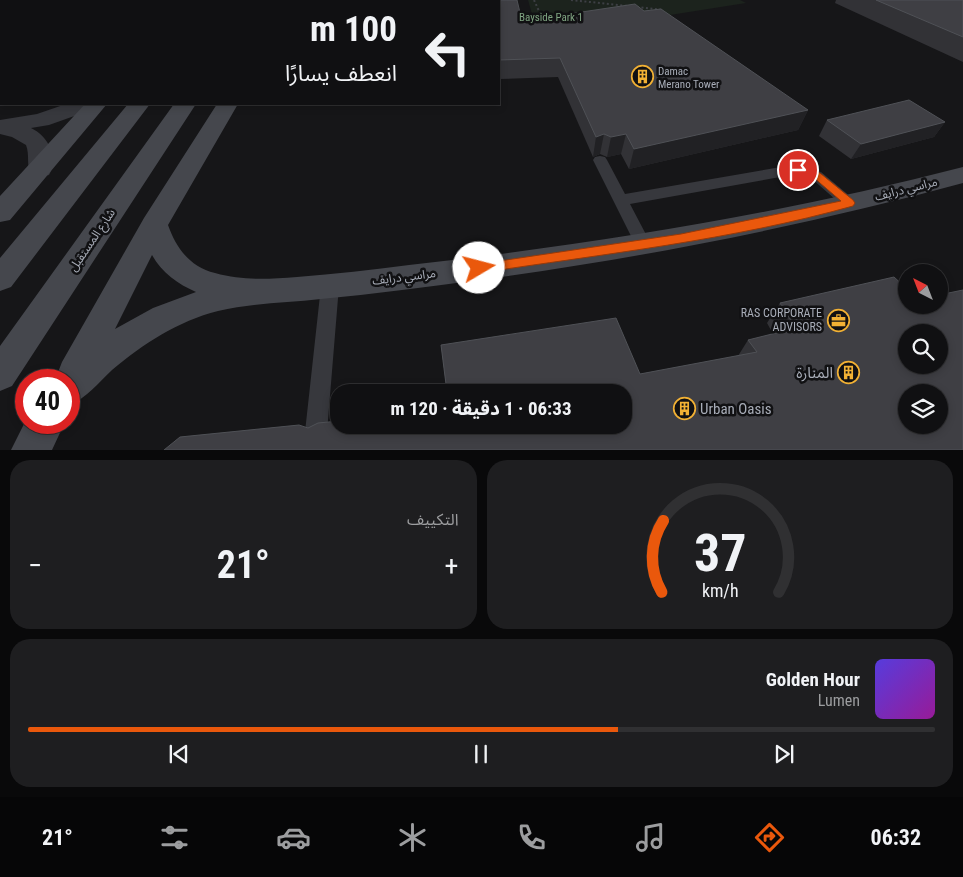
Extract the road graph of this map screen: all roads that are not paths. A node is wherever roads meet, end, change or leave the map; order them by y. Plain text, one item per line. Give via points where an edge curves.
1 (83, 105) edge
2 (95, 105) edge
3 (138, 105) edge
4 (183, 105) edge
5 (226, 105) edge
6 (1, 127) edge
7 (600, 160) dead end
8 (40, 169) junction
9 (963, 175) edge
10 (621, 200) junction
11 (850, 203) junction
12 (0, 213) edge
13 (154, 225) junction
14 (643, 244) junction
15 (0, 279) edge
16 (330, 286) junction
17 (256, 291) junction
18 (77, 369) edge
19 (0, 375) edge
20 (80, 377) edge
21 (316, 432) edge
22 (39, 434) edge
23 (30, 450) edge

1 - 6 street via 41,120
2 - 8 street
3 - 15 street
4 - 19 street, شارع المستقبل
5 - 13 street
6 - 8 street via 31,136 39,145 42,156
7 - 10 lane
8 - 12 street
9 - 11 street, مراسي درايف
10 - 11 lane via 798,170 816,175
10 - 14 lane
11 - 14 street, مراسي درايف
13 - 17 street, مراسي درايف via 158,242 167,257 182,271 227,289
13 - 18 street
14 - 16 street, مراسي درايف
16 - 17 street, مراسي درايف
16 - 21 lane
17 - 20 street, مراسي درايف via 172,313 116,346
22 - 23 street

